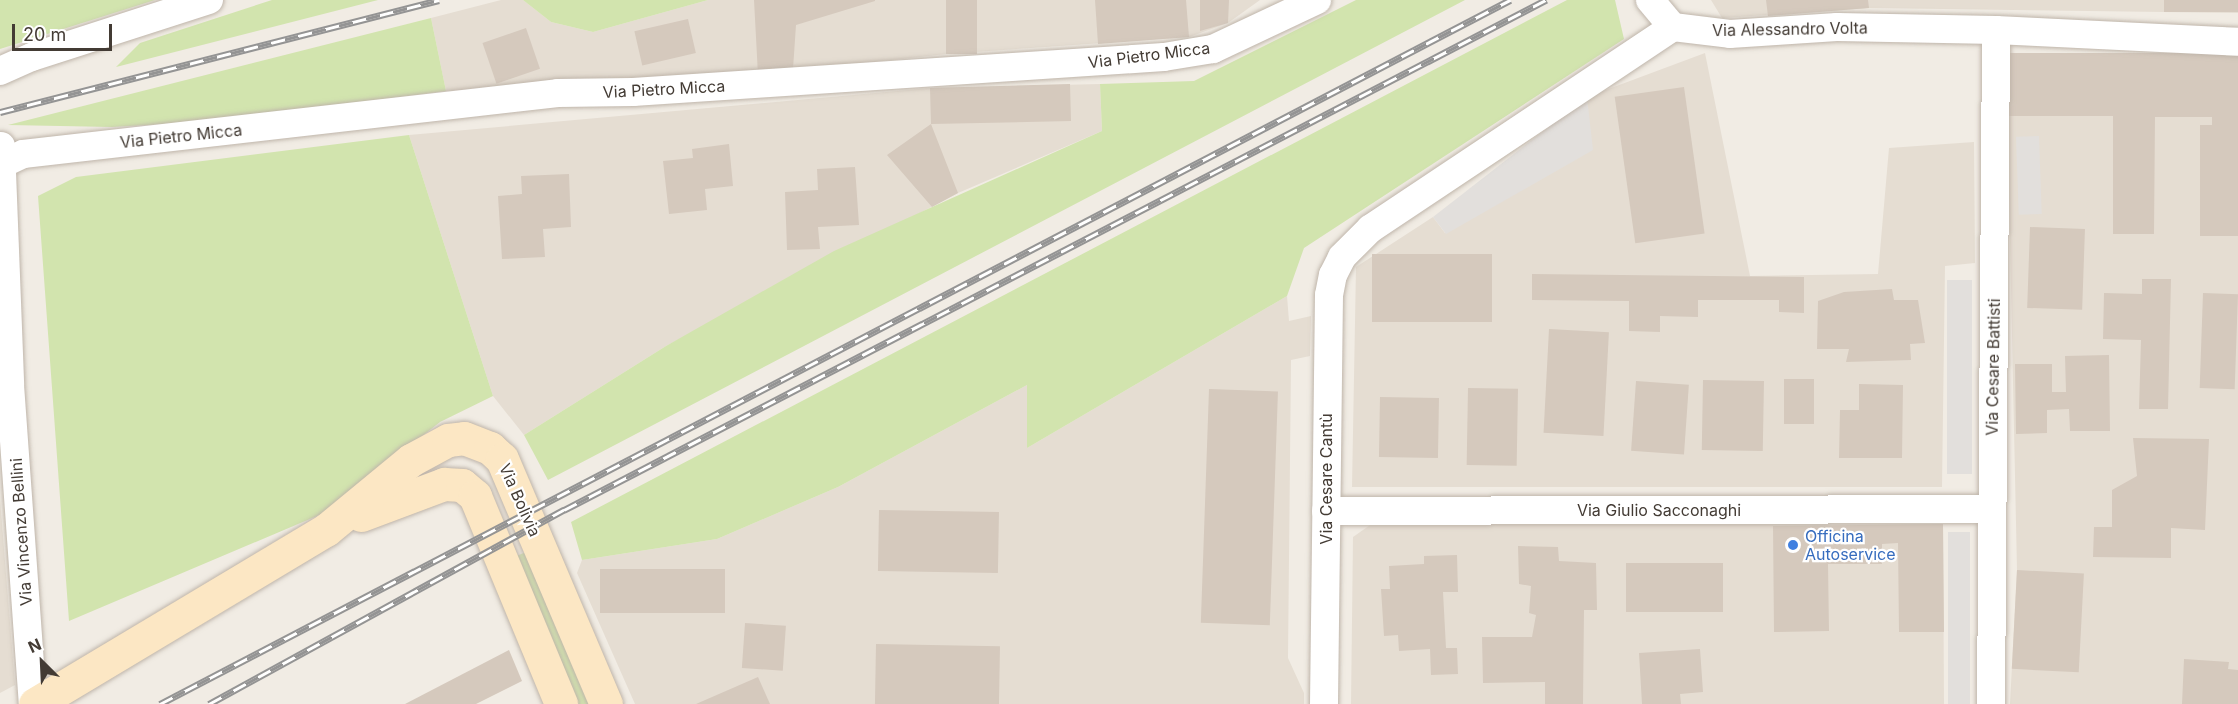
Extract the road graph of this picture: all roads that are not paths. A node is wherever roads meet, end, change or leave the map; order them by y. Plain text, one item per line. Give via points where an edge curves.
1 (209, 0) edge
2 (1650, 0) edge
3 (1304, 3) edge
4 (1673, 27) junction
5 (1996, 30) junction
6 (2238, 42) edge
7 (0, 71) edge
8 (2, 153) edge
9 (1992, 509) junction
10 (1326, 511) junction
11 (326, 530) junction
12 (34, 704) edge
13 (561, 704) edge
14 (606, 704) edge
15 (1324, 704) edge
16 (1992, 704) edge

1 - 7 street
2 - 4 street
3 - 8 street, Via Pietro Micca via 1213,50 1164,57 633,92 558,93 23,154
4 - 5 street, Via Alessandro Volta via 1730,34 1837,27
4 - 10 street, Via Cesare Cantù via 1370,229 1342,257 1329,295
5 - 6 street, Via Alessandro Volta
5 - 9 street, Via Cesare Battisti
8 - 12 street, Via Vincenzo Bellini via 10,385
9 - 10 street, Via Giulio Sacconaghi
9 - 16 street, Via Cesare Battisti
10 - 15 street, Via Cesare Cantù
11 - 12 street, Via Bolivia
11 - 13 street, Via Bolivia via 403,497 444,484 462,485 475,496
11 - 14 street, Via Bolivia via 411,460 448,440 464,438 490,448 502,459

